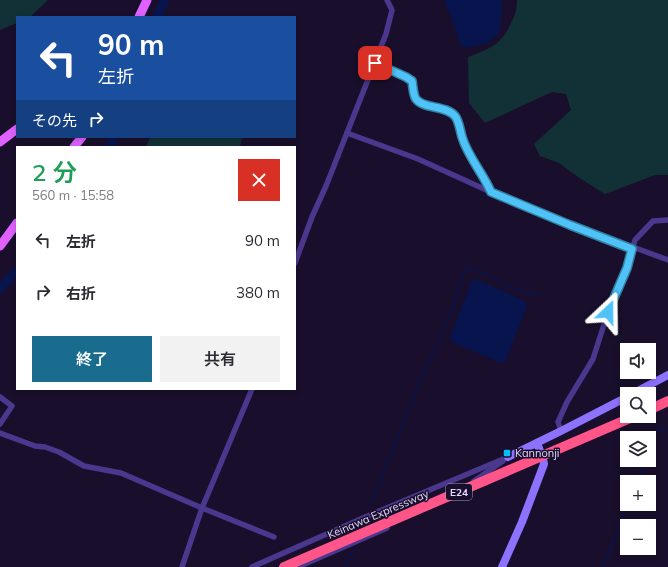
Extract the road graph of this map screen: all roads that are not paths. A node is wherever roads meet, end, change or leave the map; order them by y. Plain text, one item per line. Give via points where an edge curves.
1 (147, 0) edge
2 (387, 0) edge
3 (139, 16) edge
4 (375, 63) junction
5 (16, 130) edge
6 (347, 133) junction
7 (81, 138) edge
8 (0, 142) edge
9 (75, 146) edge
10 (491, 192) junction
11 (668, 220) edge
12 (16, 224) edge
13 (0, 246) edge
14 (632, 248) junction
15 (296, 260) edge
16 (668, 260) edge
17 (668, 375) edge
18 (645, 387) edge
19 (252, 390) edge
20 (0, 397) edge
21 (620, 401) edge
22 (668, 401) edge
23 (656, 407) edge
24 (620, 422) edge
25 (0, 424) edge
26 (562, 431) junction
27 (0, 433) edge
28 (537, 443) junction
29 (508, 457) junction
30 (202, 508) junction
31 (274, 537) dead end
32 (182, 567) edge
33 (252, 567) edge
34 (284, 567) edge
35 (298, 567) edge
36 (502, 567) edge

1 - 3 main road
2 - 4 street via 392,16
4 - 6 street
4 - 10 street via 412,81 419,102 448,110 456,116 468,152
5 - 8 main road
6 - 10 street
6 - 15 street
7 - 9 main road
10 - 14 street
11 - 14 street via 654,221 639,235
12 - 13 main road
14 - 16 street
14 - 26 street via 593,359 566,402 558,422
17 - 18 main road
19 - 30 street
20 - 25 street via 12,406
21 - 26 main road
22 - 23 highway
24 - 34 highway, Keinawa Expressway / E24, bridge
26 - 28 main road
27 - 30 street via 59,452 84,466 121,473
28 - 29 main road
28 - 36 main road via 544,464
29 - 33 street
29 - 35 street via 430,509
30 - 31 street
30 - 32 street

